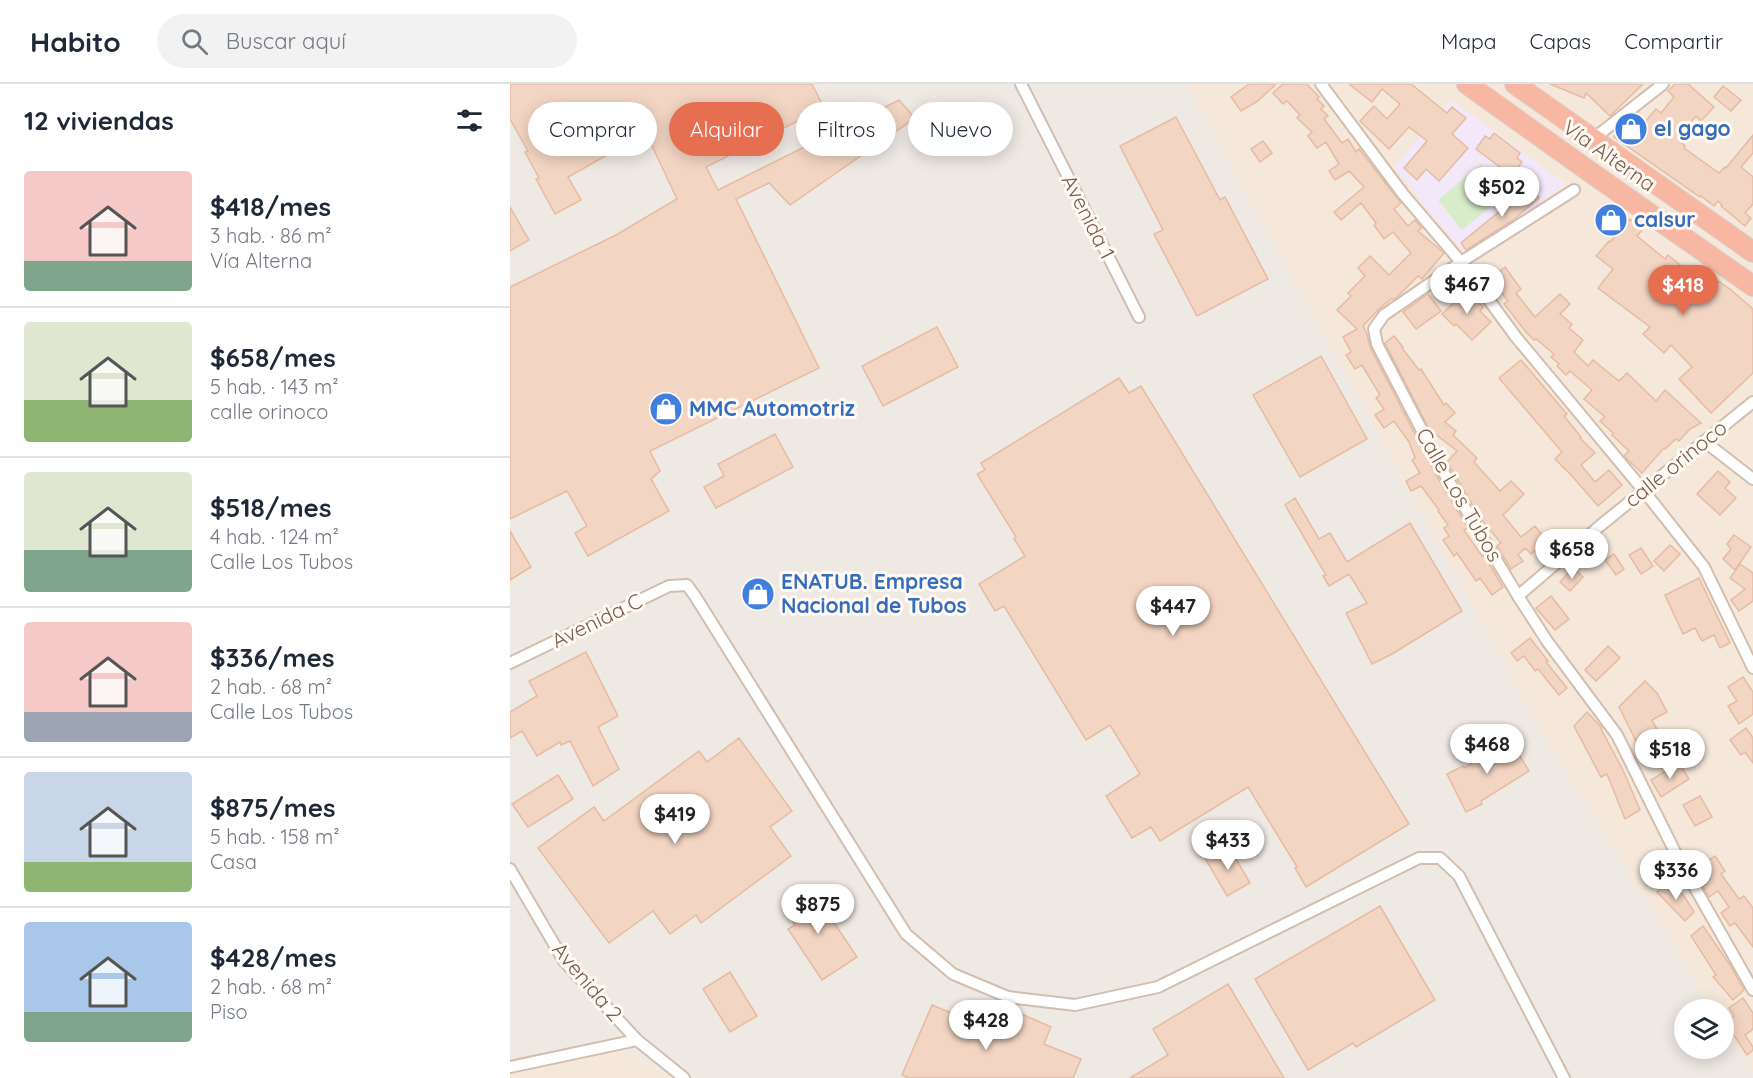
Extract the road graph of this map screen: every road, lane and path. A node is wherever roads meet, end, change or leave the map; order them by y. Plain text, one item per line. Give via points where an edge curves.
1 (1021, 84) edge
2 (1321, 84) edge
3 (1330, 84) edge
4 (1467, 84) edge
5 (1515, 84) edge
6 (1663, 84) edge
7 (1342, 112) junction
8 (1593, 139) junction
9 (1574, 190) dead end
10 (1753, 252) edge
11 (1461, 262) junction
12 (1753, 286) edge
13 (1139, 317) dead end
14 (1753, 402) edge
15 (1704, 441) junction
16 (1753, 479) edge
17 (1644, 491) junction
18 (1518, 596) junction
19 (510, 663) edge
20 (1753, 668) edge
21 (510, 869) edge
22 (1753, 990) edge
23 (637, 1040) junction
24 (510, 1067) edge
25 (684, 1078) edge
26 (1564, 1078) edge

1 - 13 street, Avenida 1
2 - 7 street
3 - 7 street
4 - 12 highway, Vía Alterna
5 - 8 highway, Vía Alterna
6 - 8 street
7 - 11 street via 1403,194
8 - 10 highway, Vía Alterna
9 - 11 street, Calle Los Tubos
11 - 17 street via 1515,337
11 - 18 street, Calle Los Tubos via 1384,315 1374,329 1377,344 1444,473
14 - 15 street, calle orinoco
15 - 16 street
15 - 17 street, calle orinoco
17 - 18 street, calle orinoco
17 - 20 street via 1704,567
18 - 22 street, Calle Los Tubos via 1617,735 1677,856
19 - 26 street, Avenida C via 669,586 687,585 906,934 953,974 1008,997 1075,1005 1158,987 1419,858 1440,858 1459,876
21 - 23 street, Avenida 2 via 564,961
23 - 24 street
23 - 25 street, Avenida 2

